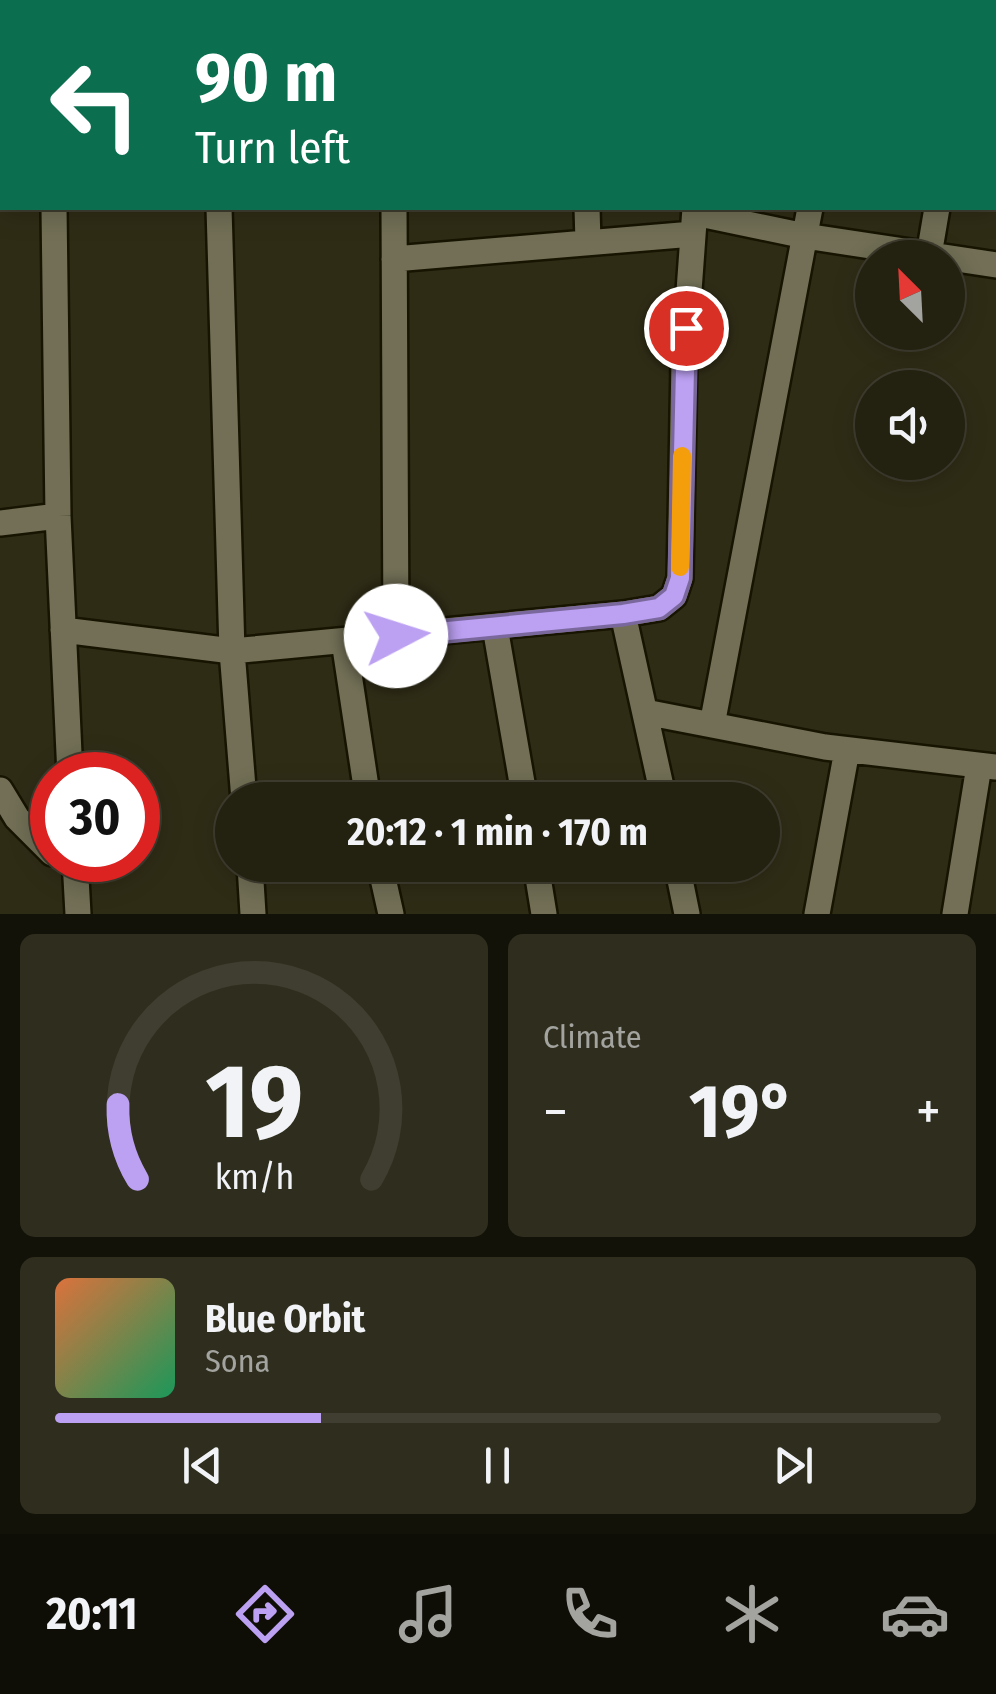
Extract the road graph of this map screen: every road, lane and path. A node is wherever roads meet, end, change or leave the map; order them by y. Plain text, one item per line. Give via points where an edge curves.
1 (54, 210) edge
2 (219, 210) edge
3 (394, 210) edge
4 (586, 210) edge
5 (810, 210) edge
6 (937, 210) edge
7 (694, 218) edge
8 (806, 236) junction
9 (931, 240) edge
10 (588, 242) junction
11 (855, 243) edge
12 (394, 259) junction
13 (965, 260) edge
14 (996, 265) edge
15 (58, 516) junction
16 (0, 523) edge
17 (623, 614) junction
18 (495, 627) junction
19 (62, 630) junction
20 (396, 636) junction
21 (344, 641) junction
22 (232, 651) junction
23 (646, 712) junction
24 (712, 725) junction
25 (848, 750) junction
26 (69, 752) edge
27 (988, 766) edge
28 (243, 782) edge
29 (365, 782) edge
30 (521, 782) edge
31 (660, 782) edge
32 (0, 790) edge
33 (30, 831) edge
34 (76, 882) edge
35 (251, 882) edge
36 (384, 882) edge
37 (539, 882) edge
38 (680, 882) edge
39 (78, 914) edge
40 (253, 914) edge
41 (392, 914) edge
42 (544, 914) edge
43 (687, 914) edge
44 (817, 914) edge
45 (954, 914) edge

1 - 15 street
2 - 22 street
3 - 12 street
4 - 10 street
5 - 8 street
6 - 9 street
7 - 8 street
7 - 10 street
7 - 17 street via 680,578 674,596 659,608
8 - 11 street
8 - 24 street
10 - 12 street
12 - 20 street
13 - 14 street
15 - 16 street
15 - 19 street
17 - 18 street
17 - 23 street
18 - 20 street
18 - 30 street
19 - 22 street
19 - 26 street
20 - 21 street
21 - 22 street
21 - 29 street
22 - 28 street
23 - 24 street
23 - 31 street
24 - 25 street
25 - 27 street
25 - 44 street
27 - 45 street
32 - 33 street
34 - 39 street
35 - 40 street
36 - 41 street
37 - 42 street
38 - 43 street

